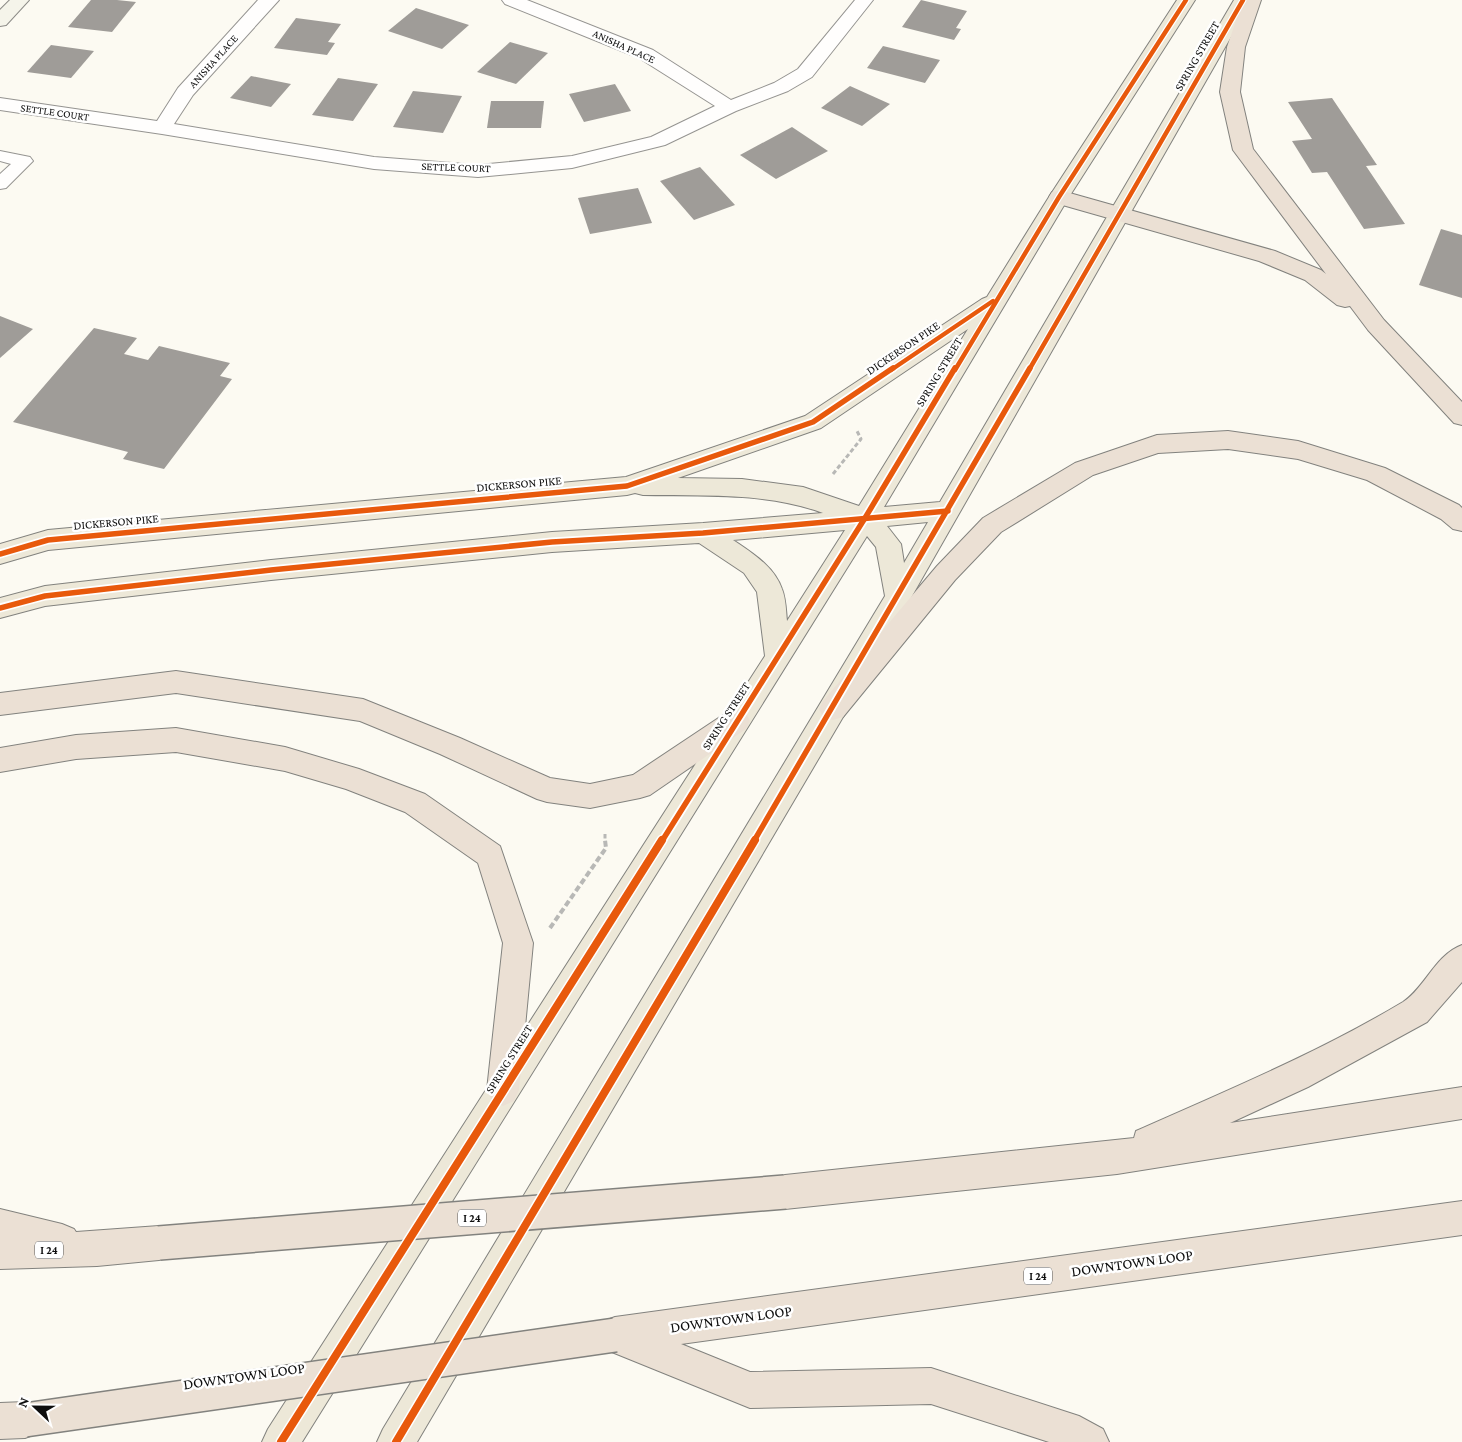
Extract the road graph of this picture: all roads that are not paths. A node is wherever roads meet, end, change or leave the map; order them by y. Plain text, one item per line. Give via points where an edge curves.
1 (20, 0) edge
2 (270, 0) edge
3 (511, 0) edge
4 (864, 0) edge
5 (1186, 0) edge
6 (1243, 0) edge
7 (1252, 0) edge
8 (0, 21) edge
9 (0, 104) edge
10 (729, 107) junction
11 (162, 128) junction
12 (0, 156) edge
13 (0, 184) edge
14 (1059, 197) junction
15 (1118, 214) junction
16 (996, 299) junction
17 (1376, 325) junction
18 (1462, 417) edge
19 (627, 486) junction
20 (948, 511) junction
21 (865, 518) junction
22 (1462, 522) edge
23 (703, 533) junction
24 (0, 554) edge
25 (898, 598) junction
26 (0, 608) edge
27 (778, 657) junction
28 (0, 704) edge
29 (833, 709) junction
30 (736, 721) junction
31 (0, 760) edge
32 (1462, 960) edge
33 (503, 1090) junction
34 (1462, 1103) edge
35 (1117, 1157) junction
36 (1462, 1218) edge
37 (0, 1226) edge
38 (97, 1249) junction
39 (0, 1252) edge
40 (615, 1335) junction
41 (13, 1421) edge
42 (281, 1442) edge
43 (396, 1442) edge
44 (1090, 1442) edge

1 - 8 street
2 - 11 street, ANISHA PLACE via 185,92
3 - 10 street, ANISHA PLACE via 646,54
4 - 10 street, SETTLE COURT via 804,73 781,87
5 - 14 main road, SPRING STREET
6 - 15 main road, SPRING STREET
7 - 17 highway via 1236,47 1230,92 1243,150
9 - 11 street, SETTLE COURT
10 - 11 street, SETTLE COURT via 658,141 572,162 478,171 374,163
12 - 13 lane via 24,161
14 - 15 highway
14 - 16 main road, SPRING STREET
15 - 17 highway via 1266,256 1312,274
15 - 20 main road, SPRING STREET
16 - 19 main road, DICKERSON PIKE via 813,422
16 - 21 main road, SPRING STREET
17 - 18 highway
19 - 21 main road via 759,490 803,496
19 - 24 main road, DICKERSON PIKE via 48,540
20 - 21 main road
20 - 25 main road, SPRING STREET
21 - 23 main road
21 - 25 main road via 888,544
21 - 27 main road, SPRING STREET
22 - 29 highway via 1450,512 1376,474 1298,450 1228,440 1157,444 1084,469 992,525 946,573
23 - 26 main road via 552,542 271,570 45,596
23 - 27 main road via 753,566 770,590
25 - 29 main road, SPRING STREET
27 - 30 main road, SPRING STREET
28 - 30 highway via 176,682 363,710 547,790 590,796 640,786
29 - 43 main road, SPRING STREET
30 - 33 main road, SPRING STREET
31 - 33 highway via 76,747 176,740 285,759 349,778 415,803 490,855 518,943
32 - 35 highway via 1416,1012 1296,1076
33 - 42 main road, SPRING STREET
34 - 35 highway, I 24
35 - 38 highway, I 24, bridge via 784,1192
36 - 40 highway, DOWNTOWN LOOP / I 24
37 - 38 highway
38 - 39 highway, I 24
40 - 41 highway, DOWNTOWN LOOP / I 24, bridge
40 - 44 highway via 750,1390 931,1386 1066,1429

